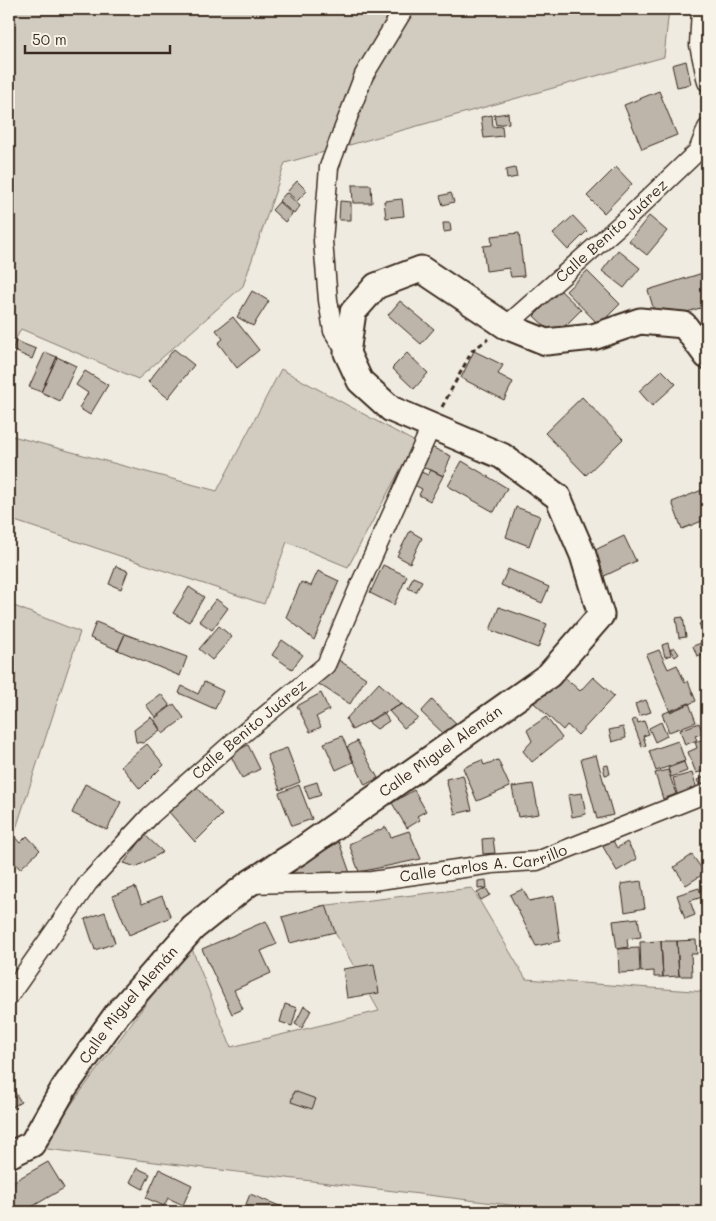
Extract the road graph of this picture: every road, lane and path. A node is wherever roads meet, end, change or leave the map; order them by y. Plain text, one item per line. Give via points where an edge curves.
1 (404, 9) edge
2 (701, 9) edge
3 (707, 82) edge
4 (707, 128) edge
5 (506, 326) junction
6 (347, 353) junction
7 (707, 356) edge
8 (431, 427) junction
9 (707, 793) edge
10 (248, 884) junction
11 (9, 996) edge
12 (9, 1155) edge

1 - 6 street via 364,75 329,167 323,240 328,300 333,331
2 - 3 street via 699,45
4 - 5 street, Calle Benito Juárez via 698,151
5 - 6 main road via 421,269 376,286 353,312
5 - 7 main road via 546,342 593,337 640,321 684,325
5 - 8 path via 472,351
6 - 8 main road, Calle Miguel Alemán via 360,381 385,404
8 - 10 main road, Calle Miguel Alemán via 502,456 558,497 583,555 601,615 549,676
8 - 11 street, Calle Benito Juárez via 326,665 151,815 88,883
9 - 10 street, Calle Carlos A. Carrillo via 537,861 372,881
10 - 12 main road, Calle Miguel Alemán via 180,942 117,1014 64,1088 32,1144

